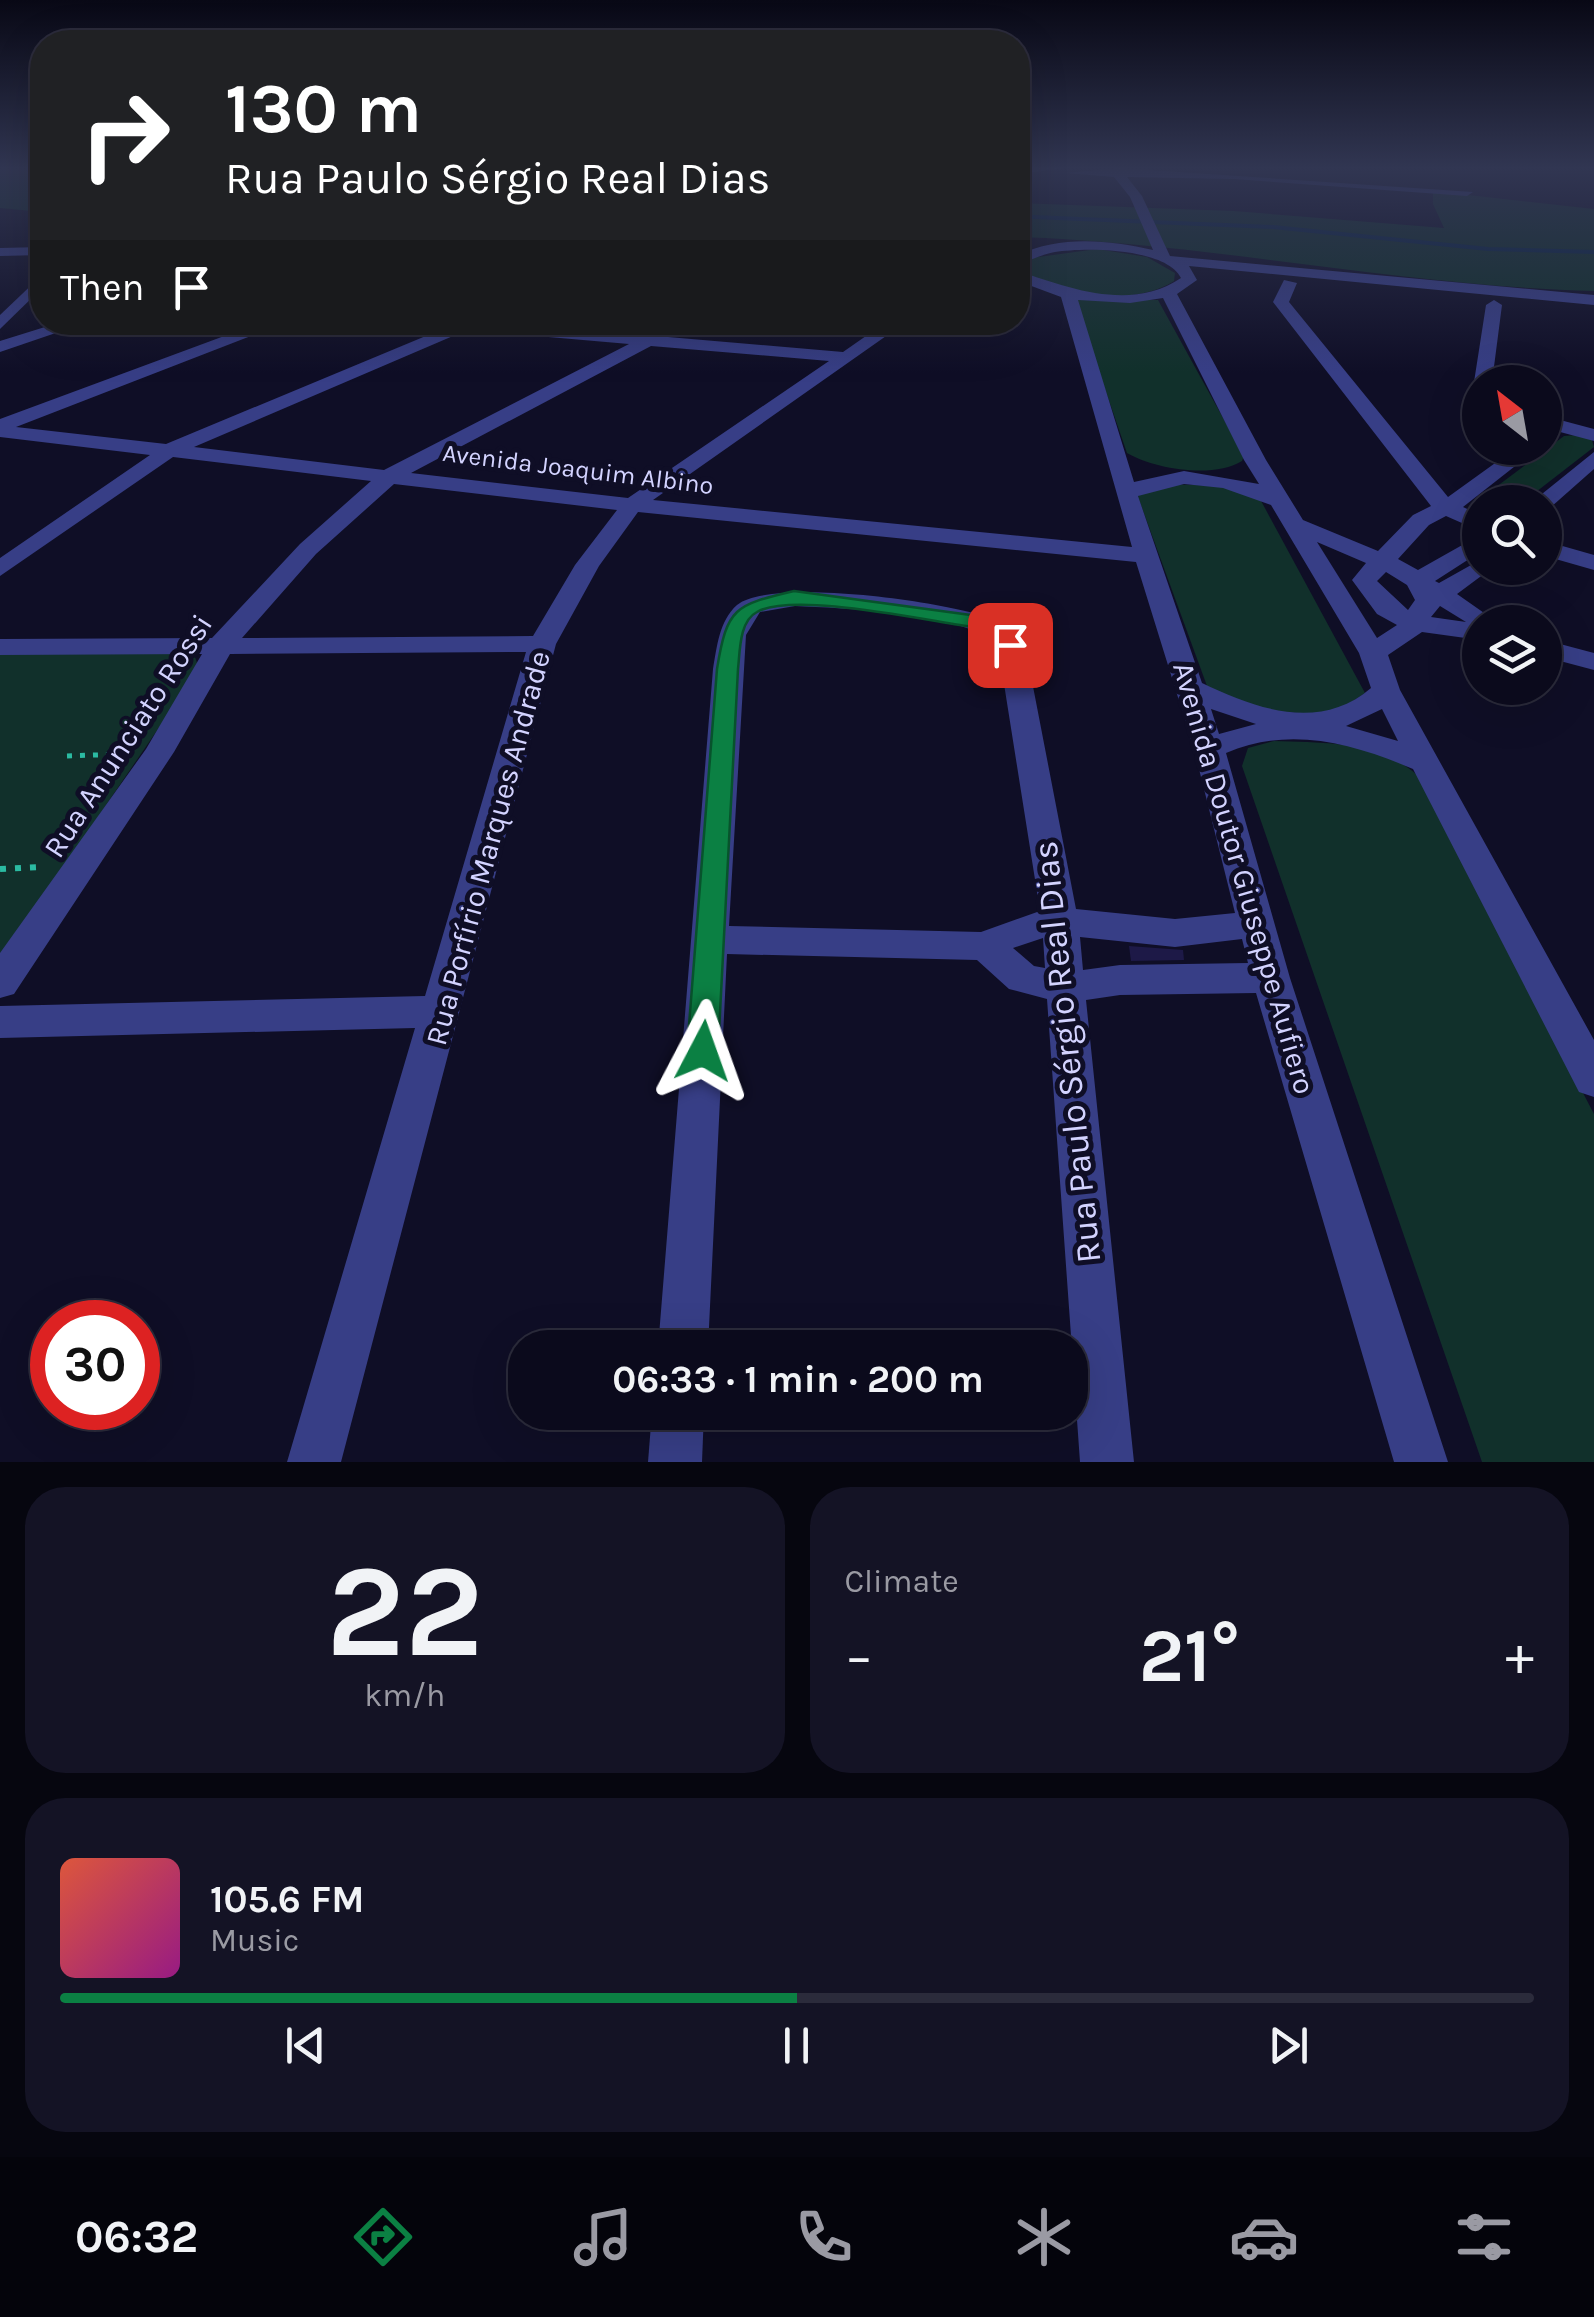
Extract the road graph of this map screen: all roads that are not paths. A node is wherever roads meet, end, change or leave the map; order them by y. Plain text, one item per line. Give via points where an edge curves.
1 (1136, 236) edge
2 (1157, 236) edge
3 (1119, 248) junction
4 (30, 251) edge
5 (0, 252) edge
6 (1030, 258) edge
7 (1167, 259) junction
8 (1244, 268) junction
9 (1030, 271) edge
10 (1178, 282) junction
11 (1290, 284) dead end
12 (1030, 285) edge
13 (1059, 292) junction
14 (30, 293) edge
15 (1030, 296) edge
16 (1594, 300) edge
17 (1494, 304) dead end
18 (0, 324) edge
19 (37, 335) edge
20 (245, 335) edge
21 (444, 335) edge
22 (578, 335) edge
23 (660, 335) edge
24 (878, 335) edge
25 (647, 342) junction
26 (0, 346) edge
27 (844, 358) junction
28 (1486, 365) edge
29 (0, 428) edge
30 (1562, 430) edge
31 (1594, 435) edge
32 (170, 450) junction
33 (1594, 458) edge
34 (1255, 460) junction
35 (1513, 465) edge
36 (392, 474) junction
37 (1122, 477) junction
38 (1496, 485) edge
39 (1562, 486) edge
40 (1279, 500) junction
41 (632, 505) junction
42 (1462, 510) edge
43 (1462, 520) edge
44 (1296, 525) junction
45 (1462, 529) edge
46 (1562, 553) edge
47 (1150, 556) junction
48 (1594, 563) edge
49 (1382, 565) junction
50 (0, 569) edge
51 (1462, 578) edge
52 (1424, 602) junction
53 (1462, 615) edge
54 (1462, 622) edge
55 (223, 642) junction
56 (542, 644) junction
57 (0, 646) edge
58 (1373, 653) junction
59 (1562, 653) edge
60 (1594, 662) edge
61 (1190, 688) junction
62 (1386, 690) junction
63 (1209, 749) junction
64 (1424, 763) junction
65 (1075, 921) junction
66 (1243, 925) junction
67 (710, 940) junction
68 (986, 946) junction
69 (1271, 978) junction
70 (0, 983) edge
71 (1066, 988) junction
72 (443, 1011) junction
73 (0, 1022) edge
74 (1594, 1079) edge
75 (684, 1330) edge
76 (677, 1430) edge
77 (314, 1462) edge
78 (675, 1462) edge
79 (1107, 1462) edge
80 (1421, 1462) edge

1 - 3 street
2 - 7 street
3 - 6 street via 1053,248
3 - 7 street
4 - 5 street
7 - 8 street
7 - 10 street
8 - 10 street
8 - 16 street
9 - 13 street
10 - 13 street via 1122,298
10 - 34 street
11 - 42 street via 1281,302
12 - 13 street
13 - 15 street
13 - 37 street, Avenida Doutor Giuseppe Aufiero
14 - 18 street
17 - 28 street
19 - 26 street
20 - 29 street
21 - 32 street
22 - 25 street
23 - 25 street, Rua Anunciato Rossi
24 - 27 street, Rua Porfírio Marques Andrade
25 - 27 street
25 - 36 street, Rua Anunciato Rossi
27 - 41 street, Rua Porfírio Marques Andrade
29 - 32 street, Avenida Joaquim Albino
30 - 31 street
32 - 36 street, Avenida Joaquim Albino
32 - 50 street
33 - 39 street
34 - 37 street via 1220,473
34 - 40 street
35 - 38 street
36 - 41 street, Avenida Joaquim Albino
36 - 55 street, Rua Anunciato Rossi via 308,549
37 - 40 street via 1197,478
37 - 47 street, Avenida Doutor Giuseppe Aufiero
40 - 44 street
41 - 47 street, Avenida Joaquim Albino
41 - 56 street, Rua Porfírio Marques Andrade via 587,565
43 - 49 street
44 - 49 street
44 - 58 street
45 - 52 street
46 - 48 street
47 - 61 street, Avenida Doutor Giuseppe Aufiero
49 - 52 street
49 - 52 street via 1364,580 1370,592
51 - 52 street
52 - 53 street
52 - 54 street
52 - 58 street
55 - 56 street
55 - 57 street
55 - 70 street, Rua Anunciato Rossi via 159,752
56 - 72 street, Rua Porfírio Marques Andrade
58 - 62 street
59 - 60 street
61 - 62 street via 1251,714 1322,721 1352,716
61 - 63 street, Avenida Doutor Giuseppe Aufiero
62 - 64 street
63 - 64 street via 1258,731 1322,730
63 - 66 street, Avenida Doutor Giuseppe Aufiero
64 - 74 street
65 - 66 street via 1204,934
65 - 67 street, Rua Paulo Sérgio Real Dias via 1010,645 999,631 978,622 794,597 748,608 734,627
65 - 68 street via 1018,926
65 - 71 street, Rua Paulo Sérgio Real Dias
66 - 69 street, Avenida Doutor Giuseppe Aufiero
67 - 68 street
67 - 75 street, Rua Paulo Sérgio Real Dias
68 - 71 street via 1023,978
69 - 71 street via 1120,980
69 - 80 street, Avenida Doutor Giuseppe Aufiero
71 - 79 street, Rua Paulo Sérgio Real Dias
72 - 73 street
72 - 77 street, Rua Porfírio Marques Andrade
76 - 78 street

